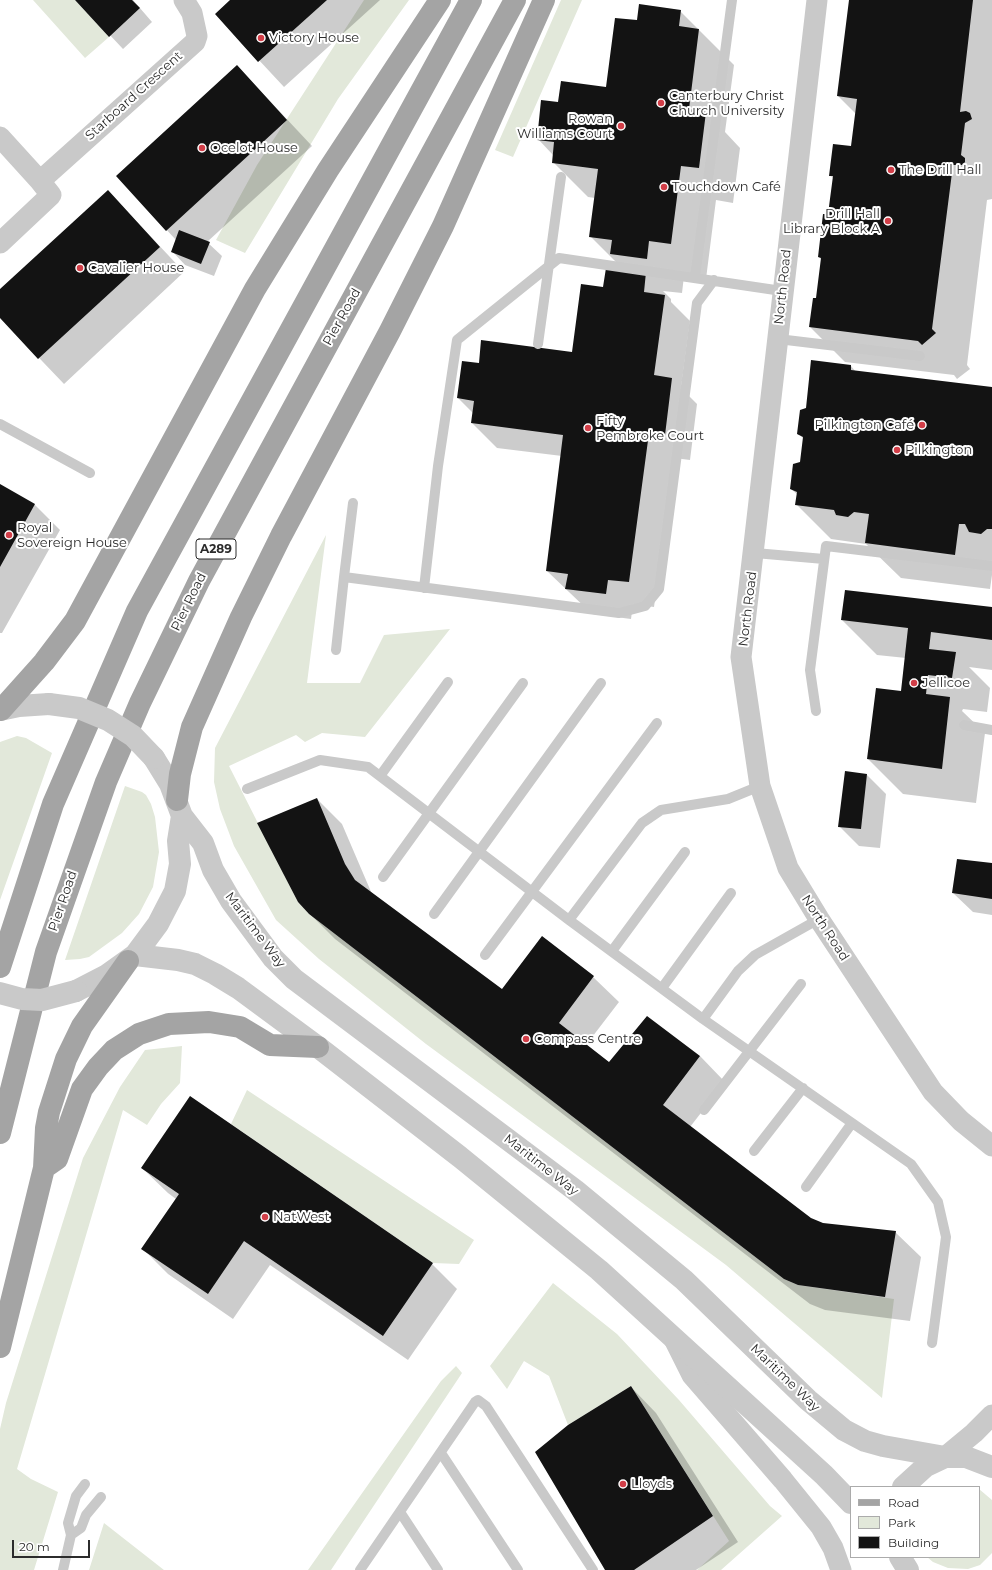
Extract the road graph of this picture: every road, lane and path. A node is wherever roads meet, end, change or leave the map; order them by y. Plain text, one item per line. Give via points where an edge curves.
1 (184, 0) edge
2 (440, 0) edge
3 (471, 0) edge
4 (515, 0) edge
5 (544, 0) edge
6 (732, 0) edge
7 (817, 0) edge
8 (0, 137) edge
9 (561, 177) dead end
10 (40, 181) junction
11 (0, 243) edge
12 (548, 266) junction
13 (695, 277) junction
14 (714, 280) junction
15 (782, 291) junction
16 (778, 339) junction
17 (538, 344) dead end
18 (920, 356) dead end
19 (0, 424) edge
20 (90, 473) dead end
21 (353, 503) dead end
22 (755, 553) junction
23 (824, 559) junction
24 (992, 566) edge
25 (344, 577) junction
26 (424, 588) junction
27 (336, 650) dead end
28 (448, 682) dead end
29 (523, 683) dead end
30 (601, 683) dead end
31 (0, 710) edge
32 (816, 711) dead end
33 (657, 723) dead end
34 (964, 725) dead end
35 (992, 730) edge
36 (380, 776) junction
37 (760, 786) junction
38 (247, 789) dead end
39 (179, 808) junction
40 (428, 814) junction
41 (479, 852) junction
42 (685, 852) dead end
43 (383, 877) dead end
44 (532, 892) junction
45 (731, 893) dead end
46 (434, 914) dead end
47 (819, 919) junction
48 (569, 920) junction
49 (612, 951) junction
50 (485, 954) dead end
51 (131, 958) junction
52 (0, 967) edge
53 (801, 984) dead end
54 (662, 988) junction
55 (0, 993) edge
56 (704, 1019) junction
57 (318, 1047) junction
58 (749, 1051) junction
59 (803, 1088) junction
60 (704, 1110) dead end
61 (852, 1123) junction
62 (0, 1133) edge
63 (992, 1146) edge
64 (754, 1151) dead end
65 (44, 1168) junction
66 (806, 1187) dead end
67 (673, 1336) junction
68 (932, 1343) dead end
69 (0, 1347) edge
70 (992, 1415) edge
71 (441, 1453) junction
72 (945, 1457) junction
73 (992, 1467) edge
74 (85, 1484) dead end
75 (904, 1486) edge
76 (101, 1497) dead end
77 (850, 1503) edge
78 (400, 1512) junction
79 (71, 1535) junction
80 (900, 1558) edge
81 (901, 1558) edge
82 (363, 1569) edge
83 (63, 1570) edge
84 (438, 1570) edge
85 (518, 1570) edge
86 (593, 1570) edge
87 (841, 1570) edge
88 (901, 1570) edge
89 (908, 1570) edge

1 - 10 street, Starboard Crescent via 192,13 197,36 195,42
2 - 31 main road via 328,170 255,289 75,620 44,662
3 - 52 main road, A289 via 137,611 53,804
4 - 62 main road, Pier Road / A289 via 203,575 140,703 106,782 46,952
5 - 39 main road via 443,226 241,617 192,727 181,768
6 - 13 lane
7 - 15 street, North Road
8 - 10 street
9 - 12 lane
10 - 11 street via 51,195
12 - 13 lane via 559,258
12 - 17 lane
12 - 26 lane via 457,340 438,466
13 - 14 lane
14 - 15 lane
14 - 26 lane via 697,303 659,589 645,606 619,613
15 - 16 street, North Road
16 - 18 lane
16 - 22 street, North Road
19 - 20 lane
21 - 25 lane
22 - 23 lane
22 - 37 street, North Road via 741,657
23 - 24 lane via 826,546
23 - 32 lane via 810,670
25 - 26 lane
25 - 27 lane
28 - 36 lane
29 - 40 lane
30 - 41 lane
31 - 39 street, Maritime Way, bridge via 49,704 79,708 108,720 133,736 154,758 170,784
33 - 44 lane
34 - 35 lane
36 - 38 lane via 368,767 320,760
36 - 40 lane
37 - 47 street, North Road via 788,868
37 - 48 lane via 728,799 661,810 642,822
39 - 51 street via 180,864 174,891 158,924
39 - 72 street, Maritime Way via 203,843 213,870 231,901 273,958 294,979 575,1190 684,1280 808,1400 838,1425 860,1439 883,1446
40 - 41 lane
40 - 43 lane
41 - 44 lane
41 - 46 lane
42 - 49 lane
44 - 48 lane
44 - 50 lane
45 - 54 lane
47 - 56 lane via 755,954 738,971
47 - 63 street, North Road via 933,1092 961,1121
48 - 49 lane
49 - 54 lane
51 - 55 street, bridge via 76,991 42,1000 22,999
51 - 57 street via 178,960 195,964 238,988
51 - 65 main road via 82,1026 66,1059 46,1128
53 - 58 lane
54 - 56 lane
56 - 58 lane
57 - 65 main road via 270,1044 240,1027 209,1022 170,1024 139,1034 114,1050 82,1089 57,1158
57 - 67 street via 491,1181 599,1270
58 - 59 lane
58 - 60 lane
59 - 61 lane
59 - 64 lane
61 - 66 lane
61 - 68 lane via 911,1164 938,1202 946,1237
65 - 69 main road
67 - 77 street via 824,1475
67 - 87 street via 692,1375 821,1527 833,1548
70 - 72 street
71 - 78 lane
71 - 85 lane
71 - 86 lane via 475,1402 483,1402
72 - 73 street, Maritime Way via 966,1457
72 - 75 street via 926,1466
74 - 79 lane via 76,1496 68,1523
76 - 79 lane via 86,1514 81,1528
78 - 82 lane
78 - 84 lane
79 - 83 lane
80 - 88 street
81 - 89 street

